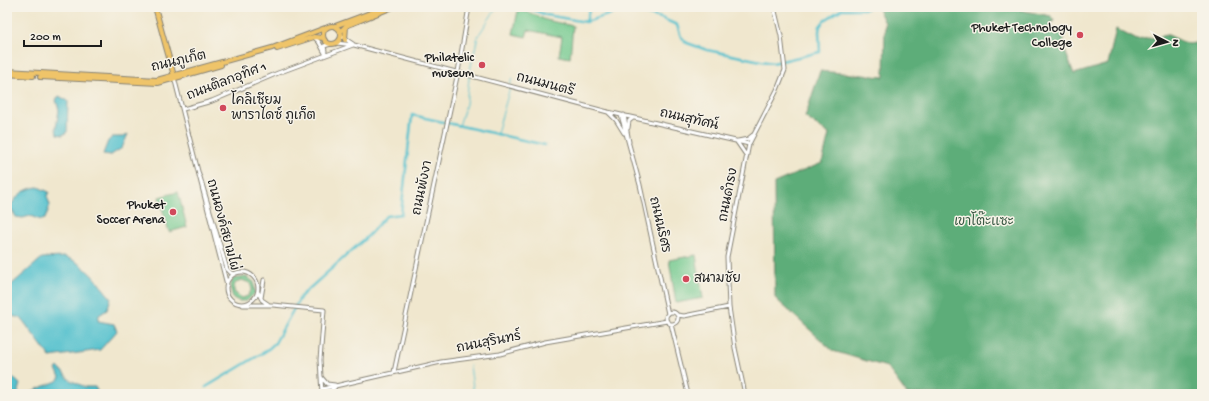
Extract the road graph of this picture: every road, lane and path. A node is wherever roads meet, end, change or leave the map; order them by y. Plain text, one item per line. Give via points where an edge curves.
1 (154, 7) edge
2 (393, 7) edge
3 (469, 7) edge
4 (774, 7) edge
5 (383, 9) edge
6 (367, 16) junction
7 (335, 26) junction
8 (346, 26) junction
9 (325, 28) junction
10 (340, 34) junction
11 (314, 37) junction
12 (323, 38) junction
13 (345, 40) junction
14 (319, 42) junction
15 (336, 43) junction
16 (331, 44) junction
17 (354, 45) junction
18 (326, 55) junction
19 (459, 65) junction
20 (7, 71) edge
21 (458, 72) junction
22 (188, 73) junction
23 (7, 74) edge
24 (468, 75) junction
25 (174, 77) junction
26 (183, 109) junction
27 (608, 112) junction
28 (622, 115) junction
29 (633, 118) junction
30 (627, 130) junction
31 (754, 133) junction
32 (627, 138) junction
33 (737, 142) junction
34 (749, 144) junction
35 (630, 146) junction
36 (746, 155) junction
37 (197, 170) junction
38 (235, 274) junction
39 (264, 280) dead end
40 (227, 285) junction
41 (258, 292) junction
42 (262, 299) junction
43 (244, 304) junction
44 (273, 305) junction
45 (730, 307) junction
46 (670, 313) junction
47 (678, 317) junction
48 (667, 320) junction
49 (673, 324) junction
50 (394, 372) junction
51 (320, 376) junction
52 (336, 386) junction
53 (322, 389) junction
54 (322, 394) edge
55 (328, 394) edge
56 (688, 394) edge
57 (745, 394) edge

1 - 25 main road
2 - 5 main road
3 - 19 street, ถนนพังงา
4 - 31 street, ถนนดำรง via 785,70
5 - 6 main road
6 - 7 main road
6 - 8 main road
7 - 9 main road
7 - 10 main road
8 - 10 main road
8 - 13 main road
9 - 12 main road
9 - 22 main road, ถนนภูเก็ต via 272,48
10 - 13 street, ถนนมนตรี
10 - 15 main road
11 - 12 main road, ถนนภูเก็ต
11 - 14 street
11 - 22 main road, ถนนภูเก็ต
12 - 14 street
12 - 16 main road
13 - 17 street, ถนนมนตรี
14 - 18 street
15 - 16 main road
15 - 17 street, ถนนมนตรี
16 - 18 street via 324,46
17 - 18 street, ถนนติลกอุทิศ 1
17 - 21 street, ถนนมนตรี
18 - 26 street, ถนนติลกอุทิศ 1 via 234,93
19 - 21 street, ถนนพังงา
19 - 24 street
20 - 25 main road, ถนนภูเก็ต via 157,80
21 - 24 street, ถนนมนตรี
21 - 50 street, ถนนพังงา
22 - 25 main road, ถนนภูเก็ต
23 - 25 main road, ถนนภูเก็ต via 154,83
24 - 27 street, ถนนมนตรี
25 - 26 street, ถนนองค์สยามไผ่
26 - 37 street, ถนนองค์สยามไผ่
27 - 28 street, ถนนมนตรี
27 - 32 street
28 - 29 street, ถนนสุทัศน์
28 - 30 street, ถนนนริศร
28 - 32 street, ถนนนริศร
29 - 30 street via 629,121
29 - 33 street, ถนนสุทัศน์
30 - 35 street, ถนนนริศร
31 - 33 street via 748,139
31 - 34 street, ถนนดำรง
32 - 35 street, ถนนนริศร
33 - 34 street, ถนนสุทัศน์
33 - 36 street
34 - 36 street, ถนนดำรง
35 - 46 street, ถนนนริศร
36 - 45 street, ถนนดำรง via 727,257
37 - 38 street, ถนนองค์สยามไผ่ via 207,196 227,269
37 - 40 street, ถนนองค์สยามไผ่
38 - 40 street
38 - 41 street via 244,272 253,277
39 - 42 street
40 - 43 street via 226,290 230,299
41 - 42 street
41 - 43 street via 254,300
42 - 44 street
43 - 44 street
44 - 51 street via 324,310
45 - 47 street
45 - 57 street, ถนนดำรง via 735,348
46 - 47 street, ถนนนริศร
46 - 48 street
47 - 49 street
48 - 49 street
48 - 50 street, ถนนสุรินทร์ via 545,342 500,354
49 - 56 street
50 - 52 street, ถนนสุรินทร์
51 - 52 street via 327,384
51 - 53 street
52 - 53 street, ถนนสุรินทร์
52 - 55 street
53 - 54 street

